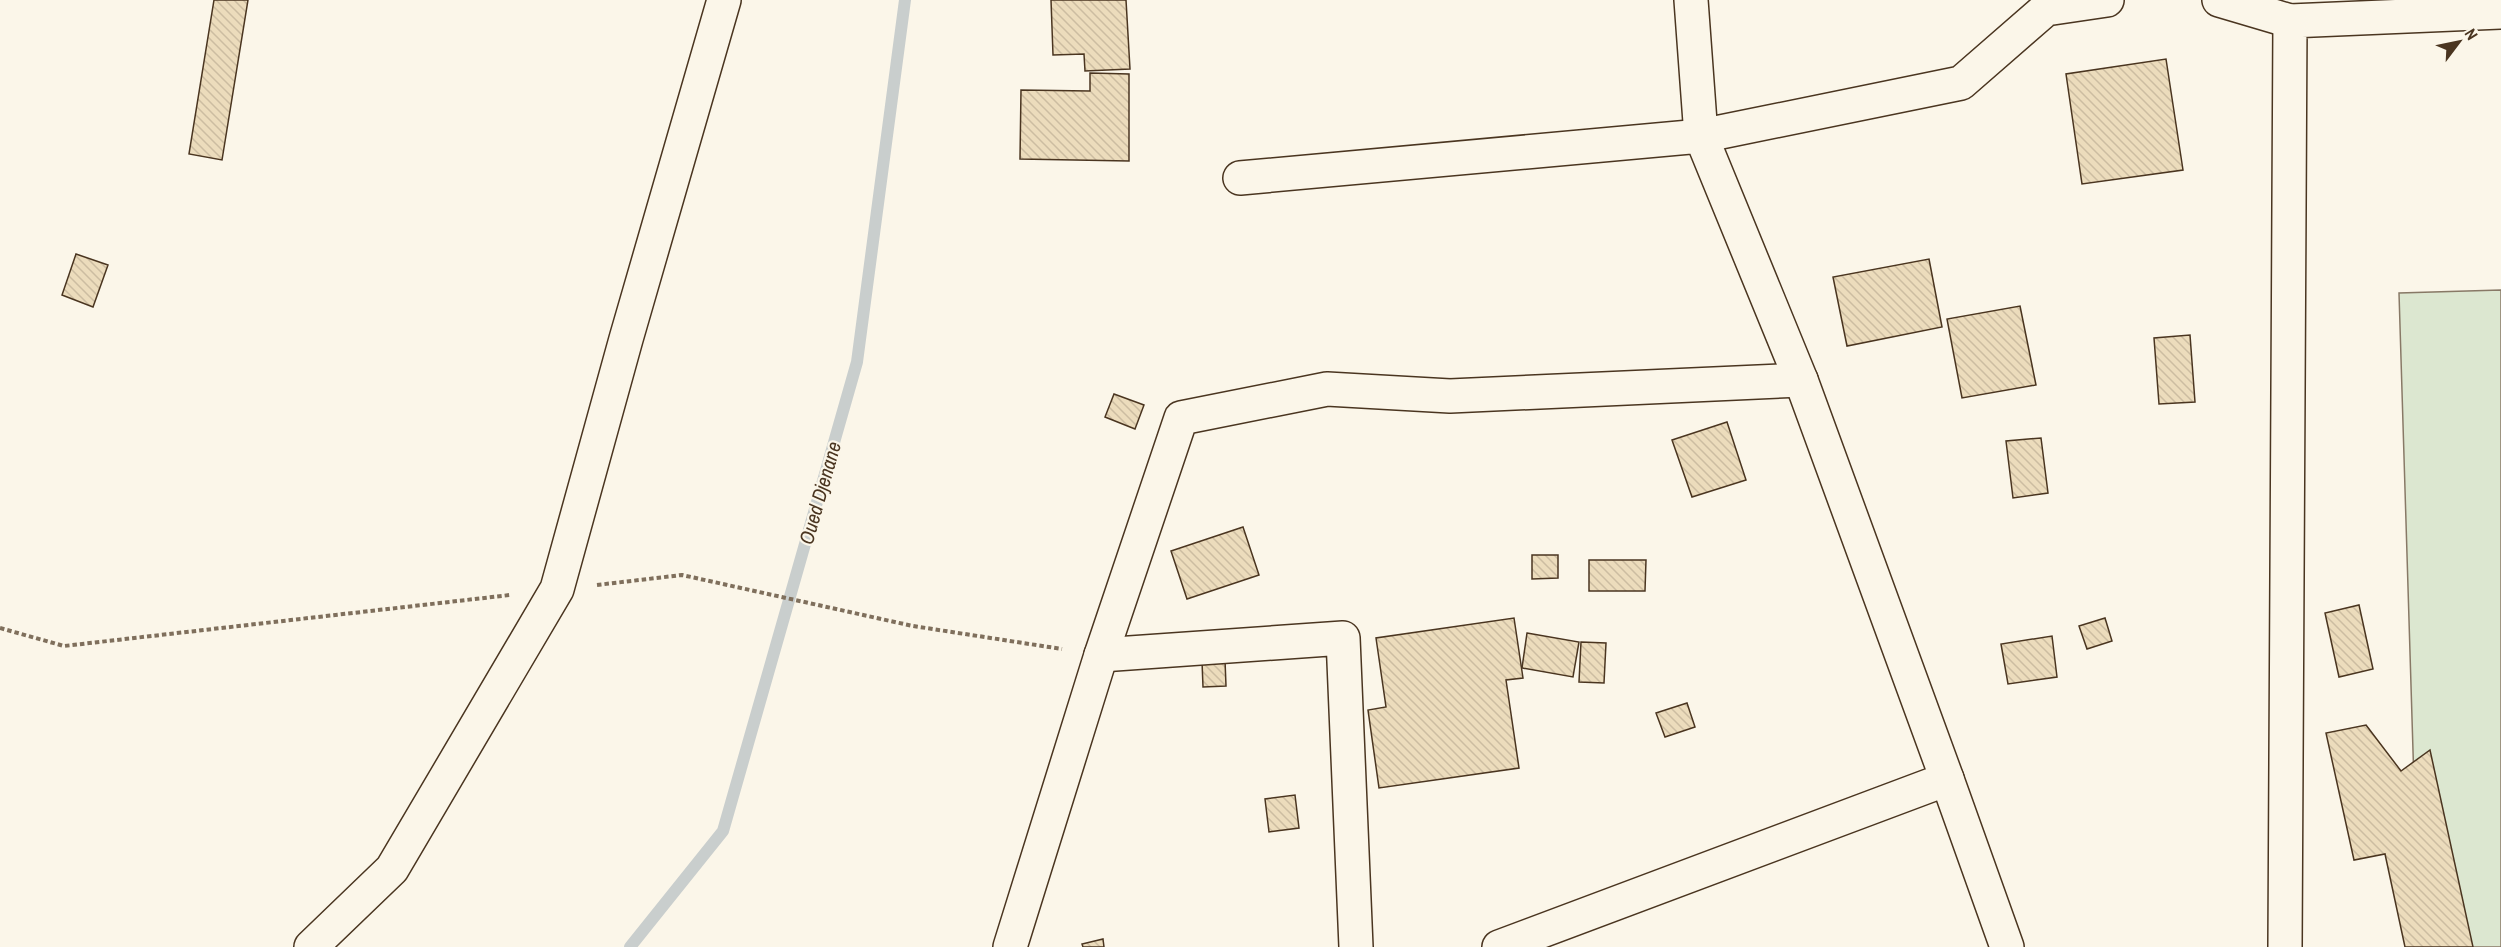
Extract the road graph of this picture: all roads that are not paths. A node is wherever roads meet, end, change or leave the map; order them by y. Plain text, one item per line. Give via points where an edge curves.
1 (724, 0) edge
2 (1691, 0) edge
3 (2107, 0) edge
4 (2219, 0) edge
5 (2045, 4) edge
6 (2501, 12) edge
7 (2290, 21) junction
8 (1701, 136) junction
9 (1240, 178) dead end
10 (1801, 380) junction
11 (1101, 655) junction
12 (1947, 779) junction
13 (311, 947) edge
14 (1010, 947) edge
15 (1356, 947) edge
16 (1499, 947) edge
17 (2007, 947) edge
18 (2285, 947) edge

1 - 13 street via 557,589 392,869
2 - 8 street
3 - 5 street
4 - 7 street
5 - 8 street via 1961,83
6 - 7 street
7 - 18 street
8 - 9 street
8 - 10 street
10 - 11 street via 1450,396 1327,389 1181,418
10 - 12 street
11 - 14 street
11 - 15 street via 1342,638
12 - 16 street
12 - 17 street

